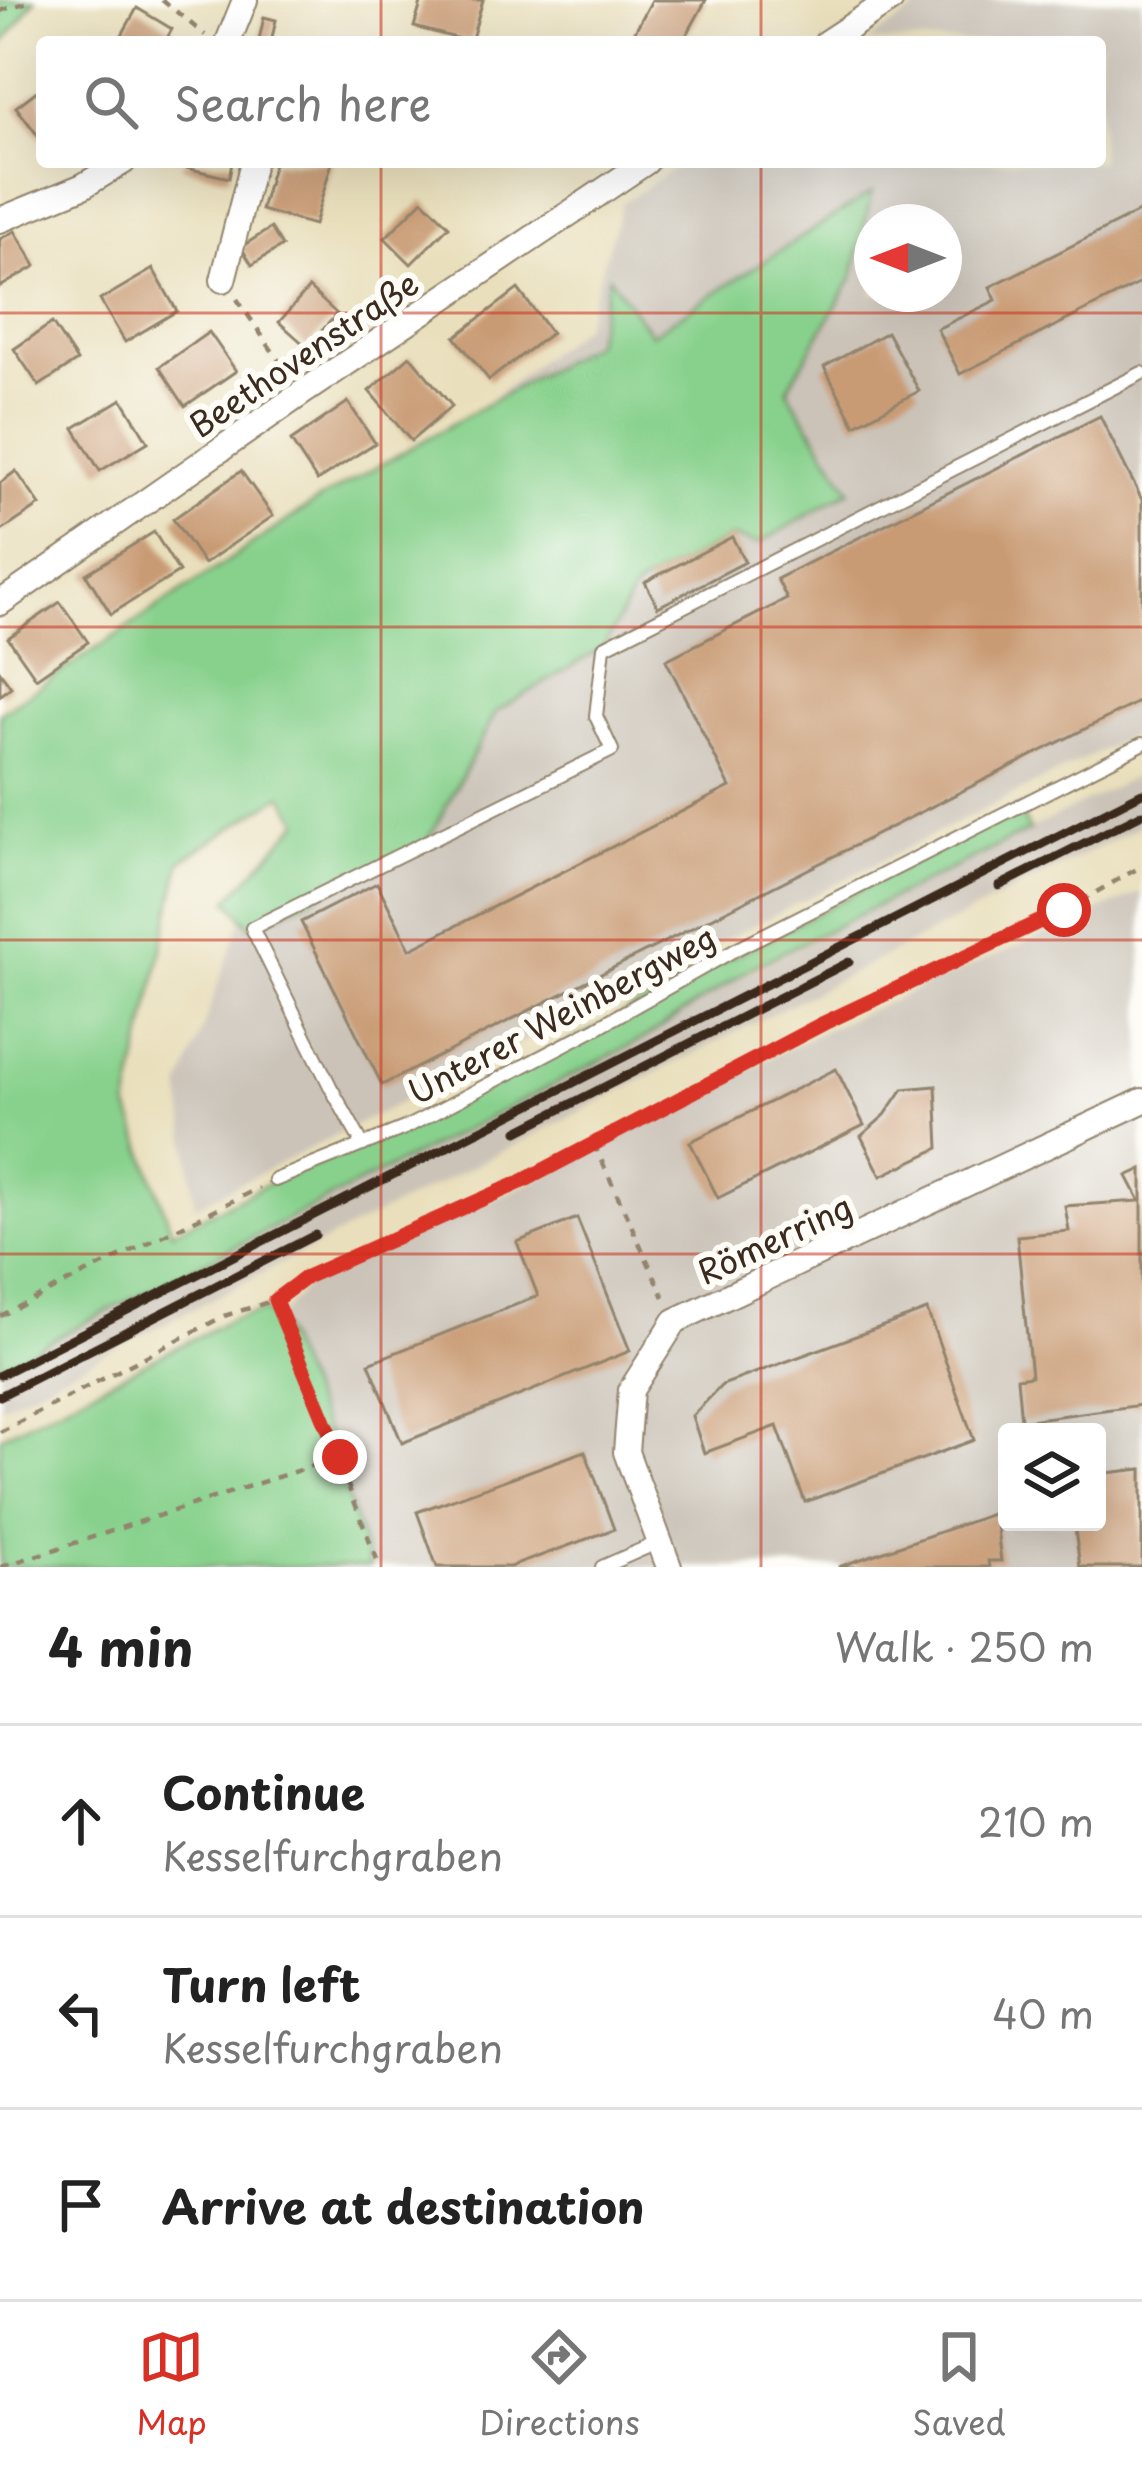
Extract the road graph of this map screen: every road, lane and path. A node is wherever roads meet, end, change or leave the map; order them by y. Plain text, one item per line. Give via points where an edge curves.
1 (34, 0) edge
2 (162, 0) edge
3 (245, 0) edge
4 (891, 0) edge
5 (0, 11) edge
6 (207, 36) edge
7 (230, 36) edge
8 (836, 36) edge
9 (113, 168) edge
10 (251, 168) edge
11 (637, 168) edge
12 (0, 220) edge
13 (223, 280) joint
14 (1142, 373) edge
15 (302, 393) junction
16 (0, 603) edge
17 (1142, 744) edge
18 (1142, 866) edge
19 (1060, 898) dead end
20 (1064, 910) junction
21 (1142, 1101) edge
22 (364, 1144) junction
23 (594, 1144) junction
24 (275, 1180) joint
25 (275, 1300) junction
26 (0, 1316) edge
27 (675, 1322) junction
28 (0, 1432) edge
29 (340, 1457) junction
30 (660, 1542) junction
31 (1, 1567) edge
32 (380, 1567) edge
33 (602, 1567) edge
34 (669, 1567) edge

1 - 5 path
2 - 6 path
3 - 7 street
4 - 8 street
9 - 12 street
10 - 13 street
11 - 15 street, Beethovenstraße
13 - 15 path
14 - 22 lane via 604,647 596,716 612,750 252,928
15 - 16 street, Beethovenstraße
17 - 22 lane, Unterer Weinbergweg
18 - 20 path
19 - 20 path
20 - 23 path
21 - 27 street, Römerring
22 - 24 lane, Unterer Weinbergweg
23 - 25 path via 306,1277
23 - 27 path
24 - 26 path
25 - 28 path via 224,1316
25 - 29 path
27 - 30 street, Römerring via 631,1390 626,1452
29 - 31 path
29 - 32 path
30 - 33 lane
30 - 34 street, Römerring

